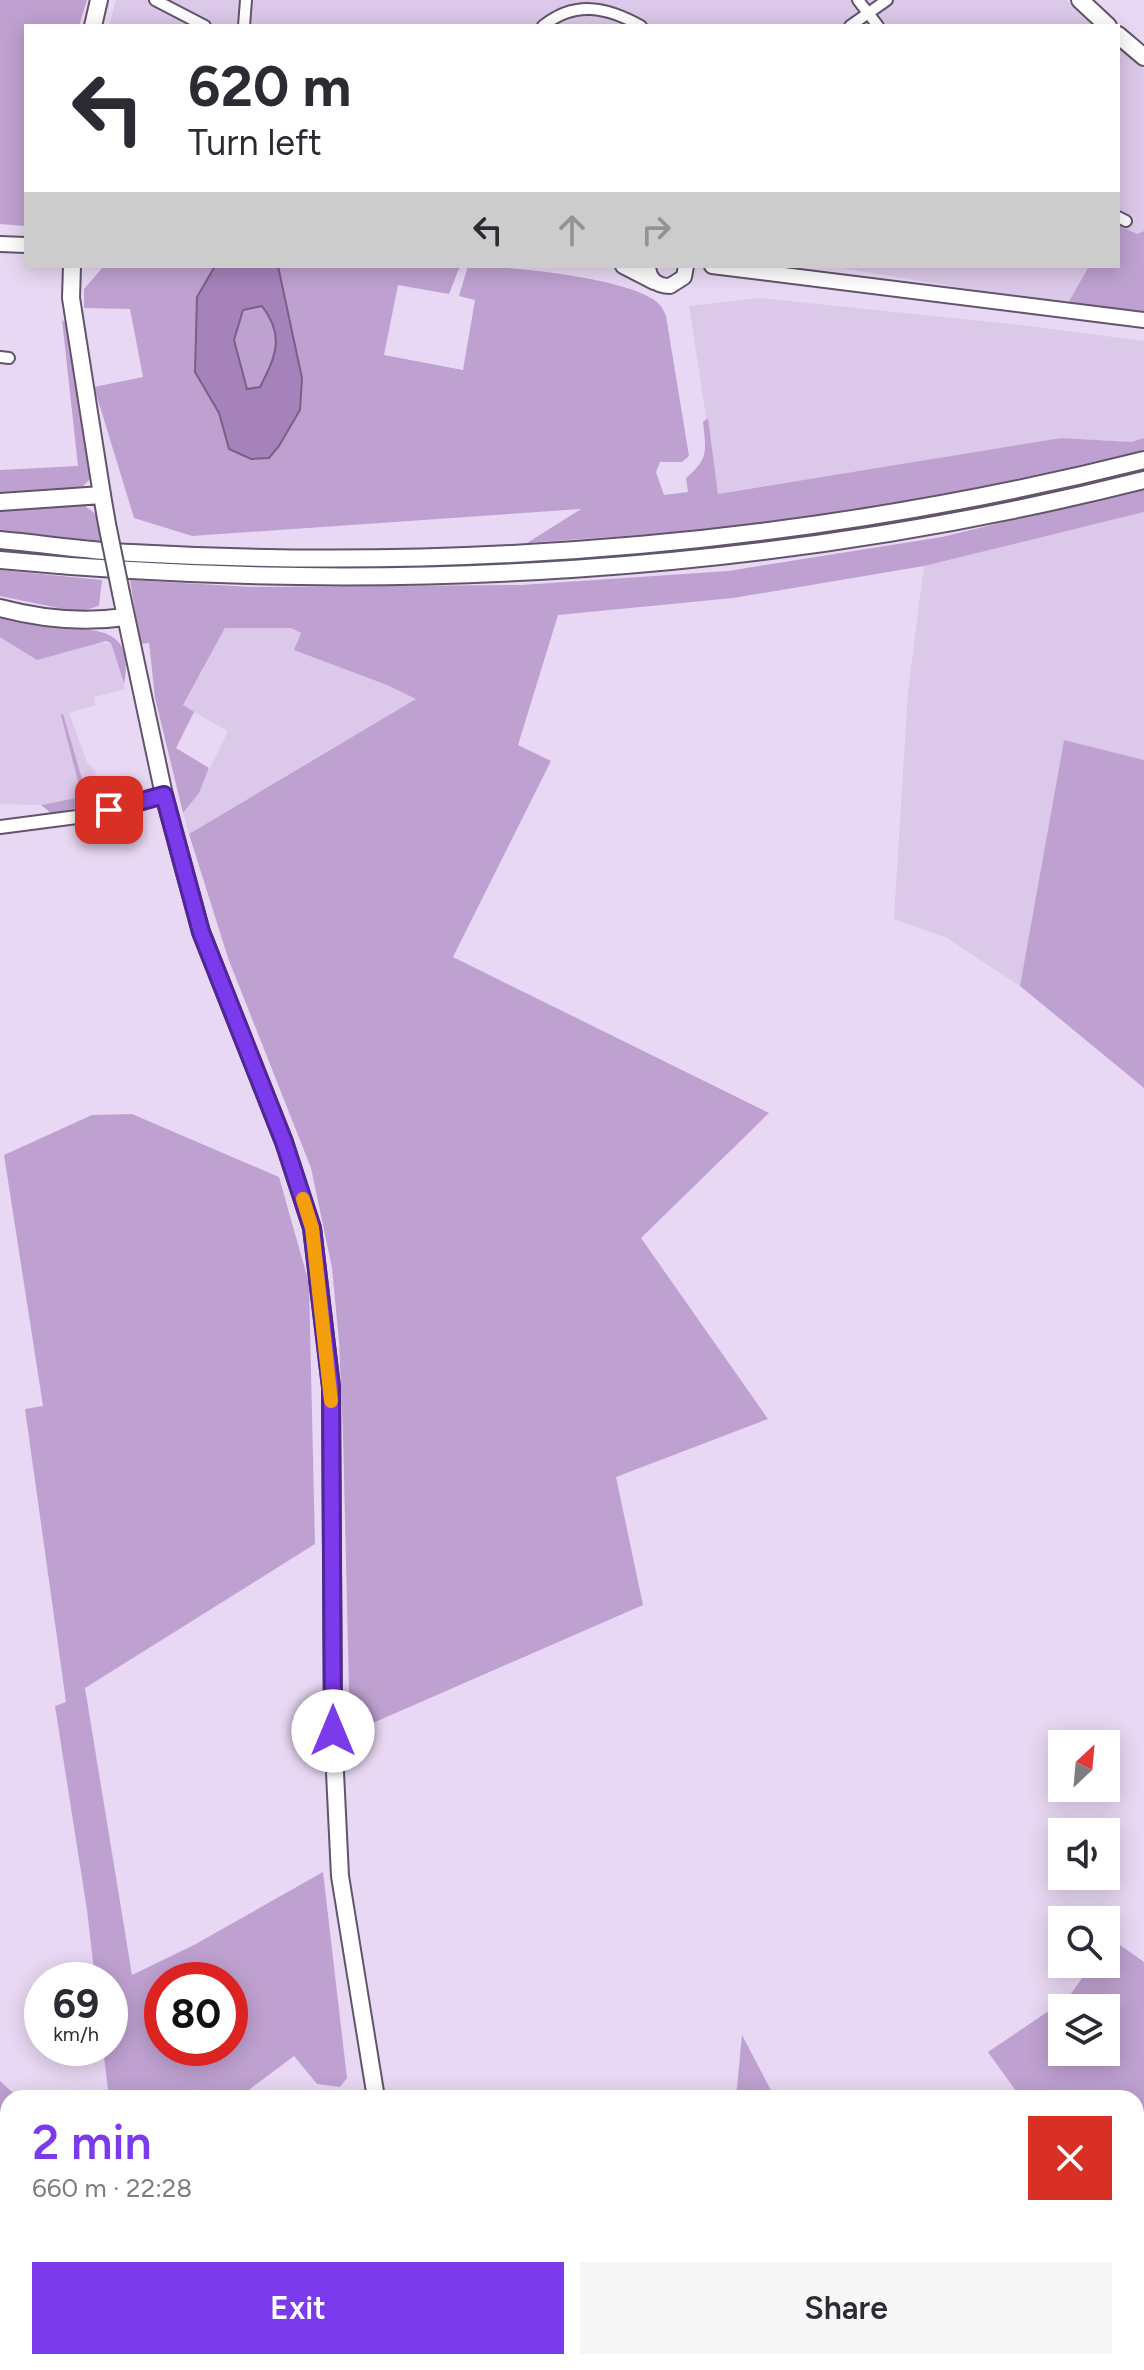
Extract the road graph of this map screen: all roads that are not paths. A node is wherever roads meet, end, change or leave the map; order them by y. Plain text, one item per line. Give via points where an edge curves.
1 (99, 0) edge
2 (155, 0) edge
3 (246, 0) edge
4 (858, 0) edge
5 (887, 0) edge
6 (1080, 0) edge
7 (867, 12) junction
8 (93, 24) edge
9 (201, 24) edge
10 (244, 24) edge
11 (545, 24) edge
12 (637, 24) edge
13 (852, 24) edge
14 (876, 24) edge
15 (1106, 24) edge
16 (1120, 37) edge
17 (1144, 57) edge
18 (0, 244) edge
19 (24, 245) edge
20 (72, 268) edge
21 (627, 268) edge
22 (648, 268) edge
23 (728, 268) edge
24 (685, 272) edge
25 (654, 282) junction
26 (1144, 320) edge
27 (1144, 460) edge
28 (1144, 480) edge
29 (102, 495) junction
30 (0, 502) edge
31 (0, 540) edge
32 (0, 560) edge
33 (0, 608) edge
34 (125, 617) junction
35 (164, 795) junction
36 (0, 827) edge
37 (375, 2090) edge

1 - 8 main road
2 - 9 street
3 - 10 street
4 - 7 street
5 - 7 street
6 - 15 main road
7 - 13 street
7 - 14 street
11 - 12 street via 582,7 611,11
16 - 17 main road
18 - 19 main road
20 - 29 main road via 71,298
21 - 25 main road
22 - 25 main road
23 - 26 main road
24 - 25 main road via 670,286
27 - 31 main road via 818,524 546,553 289,557 131,553
28 - 32 main road via 964,519 828,541 543,571 322,578
29 - 30 main road
29 - 34 main road, bridge
33 - 34 main road via 83,621
34 - 35 main road
35 - 36 street via 87,815
35 - 37 main road via 201,932 312,1228 331,1387 333,1731 340,1876

